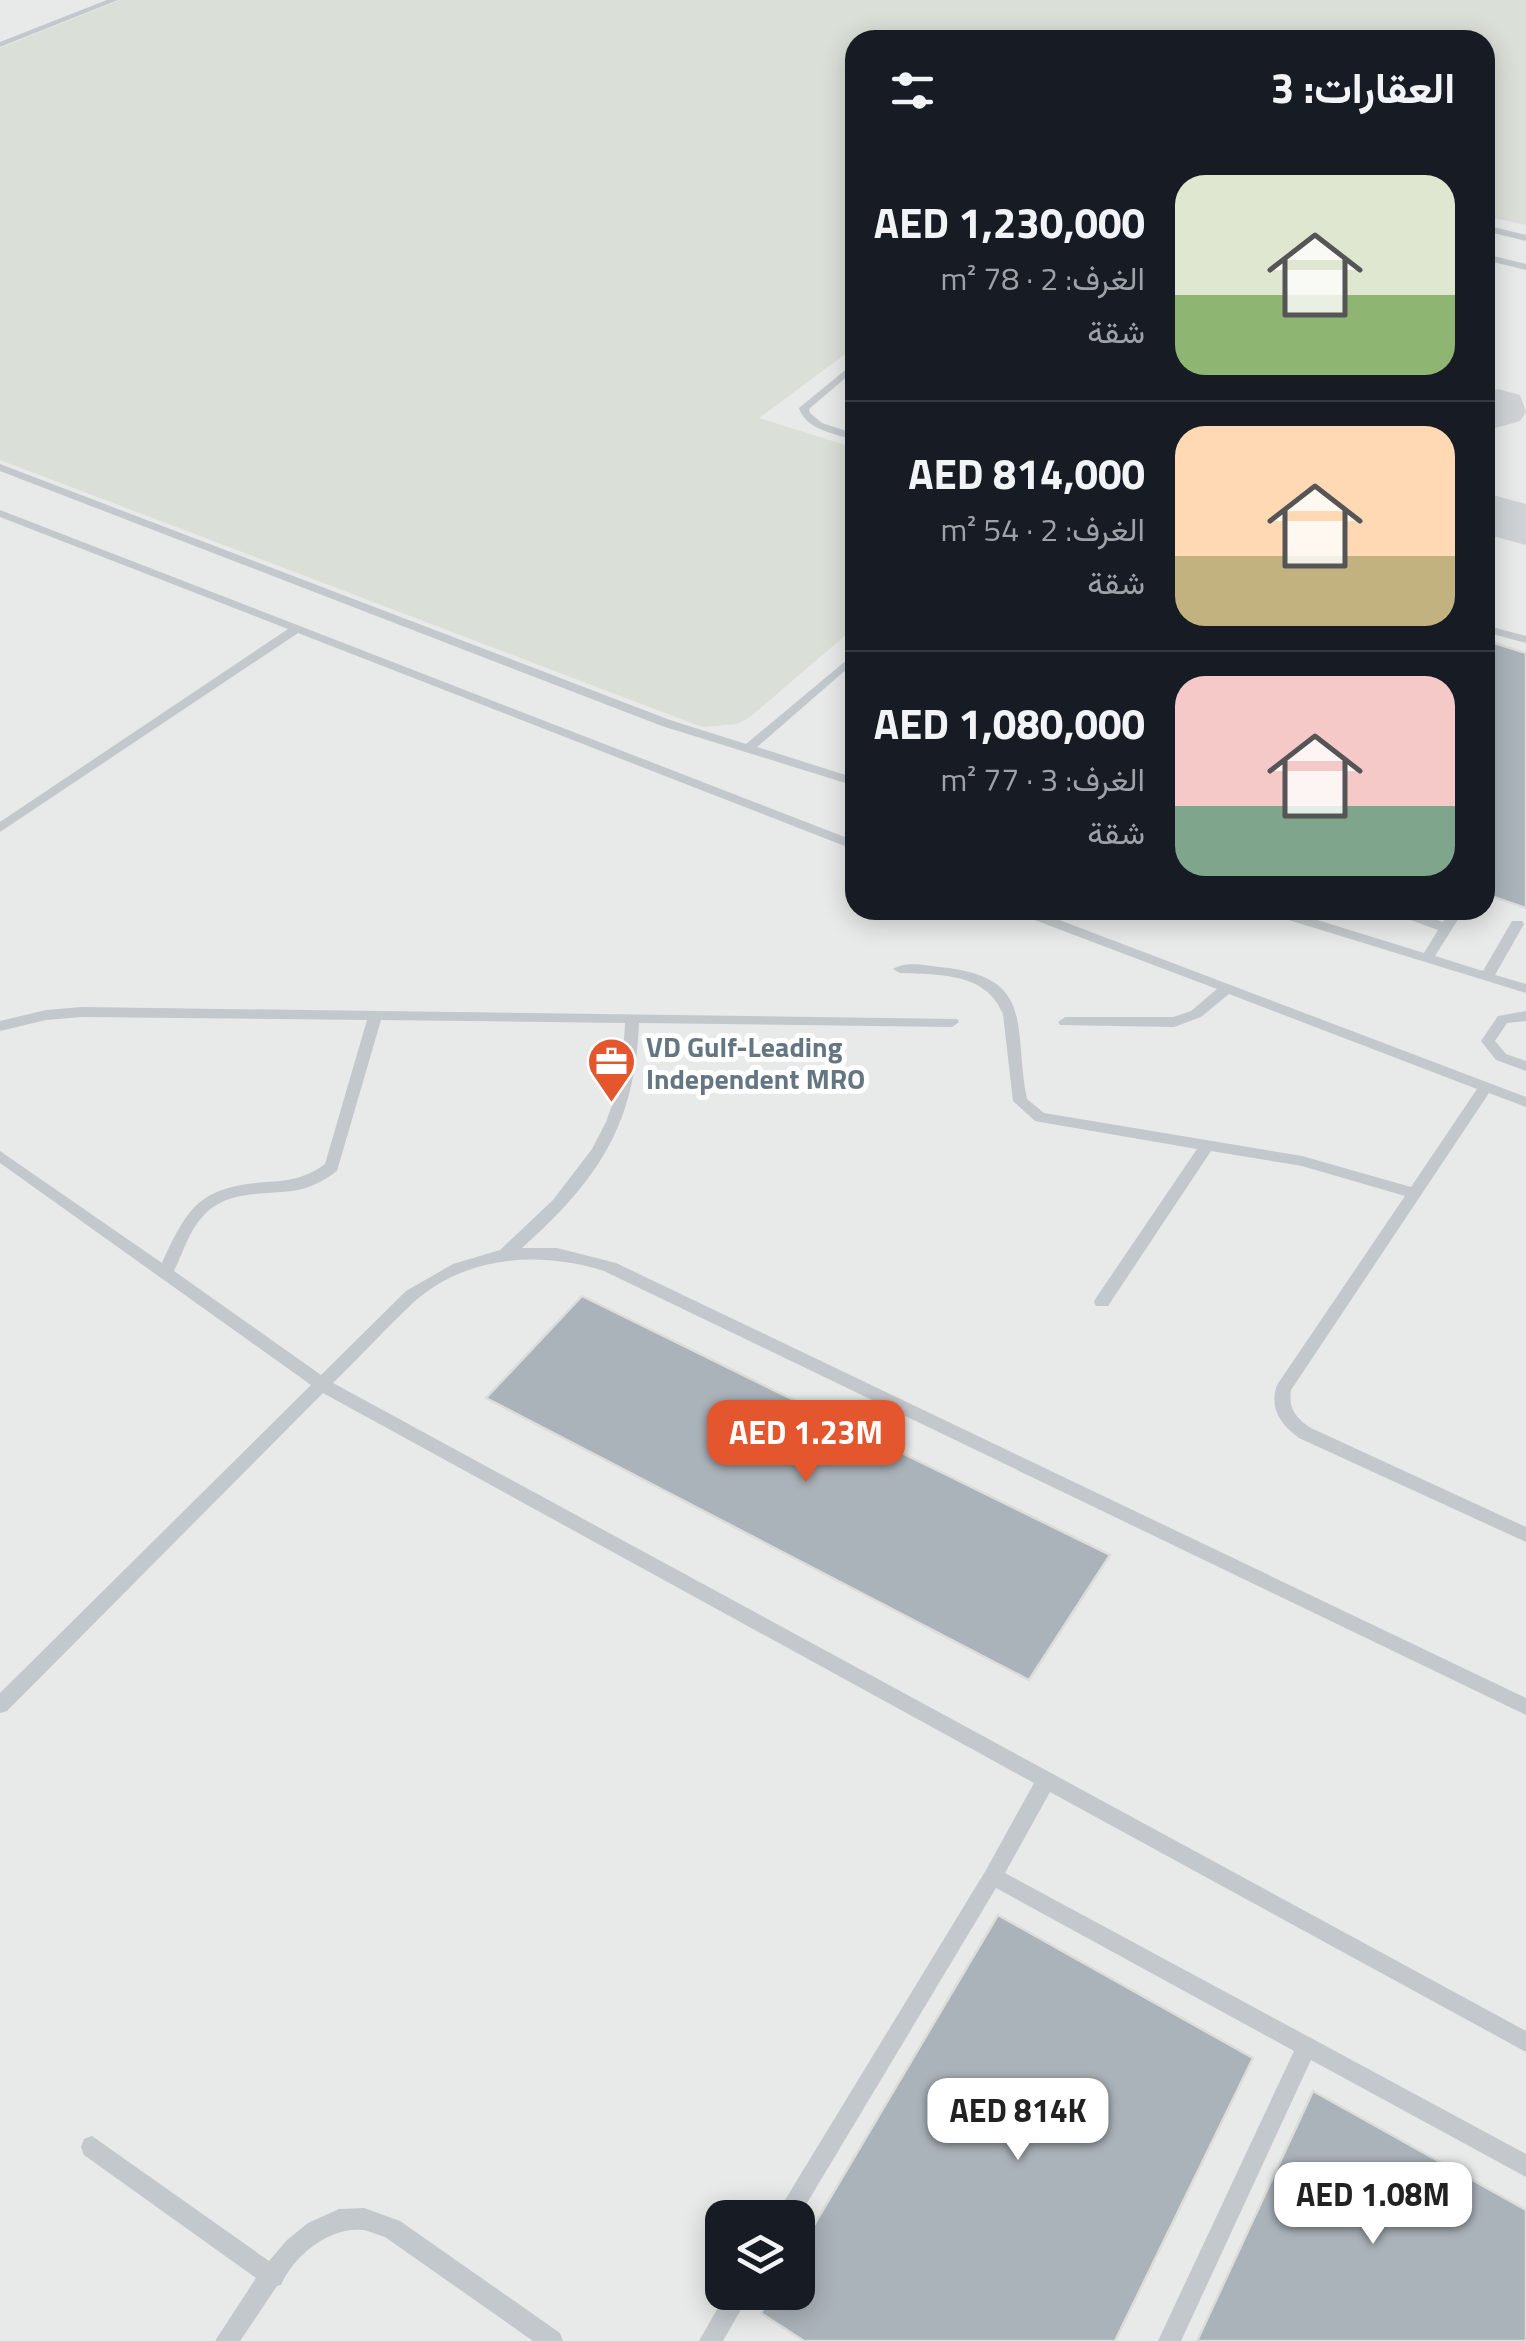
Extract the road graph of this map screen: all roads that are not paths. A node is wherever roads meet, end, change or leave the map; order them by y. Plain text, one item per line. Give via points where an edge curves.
1 (114, 0) edge
2 (0, 45) edge
3 (1495, 230) edge
4 (1526, 238) edge
5 (1495, 260) edge
6 (1526, 267) edge
7 (845, 373) edge
8 (845, 434) edge
9 (0, 468) edge
10 (0, 512) edge
11 (296, 628) junction
12 (1495, 631) edge
13 (1526, 640) edge
14 (845, 665) edge
15 (748, 750) junction
16 (845, 779) edge
17 (0, 828) edge
18 (845, 842) edge
19 (1047, 920) edge
20 (1304, 920) edge
21 (1424, 920) edge
22 (1450, 920) edge
23 (1517, 924) dead end
24 (1446, 928) junction
25 (1428, 958) junction
26 (900, 970) dead end
27 (1487, 977) junction
28 (1526, 989) edge
29 (1226, 990) junction
30 (375, 1016) junction
31 (1526, 1016) edge
32 (632, 1020) junction
33 (952, 1022) dead end
34 (1065, 1022) dead end
35 (0, 1026) edge
36 (1526, 1066) edge
37 (1486, 1087) junction
38 (1526, 1102) edge
39 (1207, 1146) junction
40 (0, 1156) edge
41 (1415, 1193) junction
42 (507, 1252) junction
43 (166, 1271) junction
44 (1102, 1302) dead end
45 (324, 1386) junction
46 (1526, 1535) edge
47 (0, 1706) edge
48 (1526, 1707) edge
49 (1046, 1781) junction
50 (993, 1876) junction
51 (1526, 2042) edge
52 (1307, 2047) junction
53 (92, 2147) dead end
54 (1526, 2166) edge
55 (796, 2200) edge
56 (273, 2276) junction
57 (729, 2310) edge
58 (226, 2341) edge
59 (552, 2341) edge
60 (710, 2341) edge
61 (1168, 2341) edge

1 - 2 lane
3 - 4 lane
5 - 6 lane
7 - 8 lane via 804,408 810,420
9 - 15 lane
10 - 11 lane
11 - 17 lane
11 - 18 lane
12 - 13 lane
14 - 15 lane
15 - 16 lane
19 - 29 lane
20 - 25 lane
21 - 24 lane
22 - 24 lane
23 - 27 lane
24 - 25 lane
25 - 27 lane
26 - 39 lane via 964,974 1005,1000 1017,1090 1028,1110 1054,1121
27 - 28 lane
29 - 34 lane via 1174,1022
29 - 37 lane
30 - 32 lane
30 - 35 lane via 82,1012
30 - 43 lane via 332,1167 304,1184 215,1198 192,1220
31 - 36 lane via 1503,1020 1488,1040 1502,1057
32 - 33 lane
32 - 42 lane via 630,1078 607,1138 566,1197
37 - 38 lane
37 - 41 lane
39 - 41 lane via 1328,1166
39 - 44 lane
40 - 43 lane
41 - 46 lane via 1283,1390 1282,1408 1305,1434
42 - 45 lane via 440,1275 412,1295
42 - 48 lane via 578,1256 610,1267
43 - 45 lane
45 - 47 lane
45 - 49 lane
49 - 50 lane
49 - 51 lane
50 - 52 lane
50 - 55 lane
52 - 54 lane
52 - 61 lane
53 - 56 lane
56 - 58 lane
56 - 59 lane via 312,2230 354,2215 374,2219
57 - 60 lane

